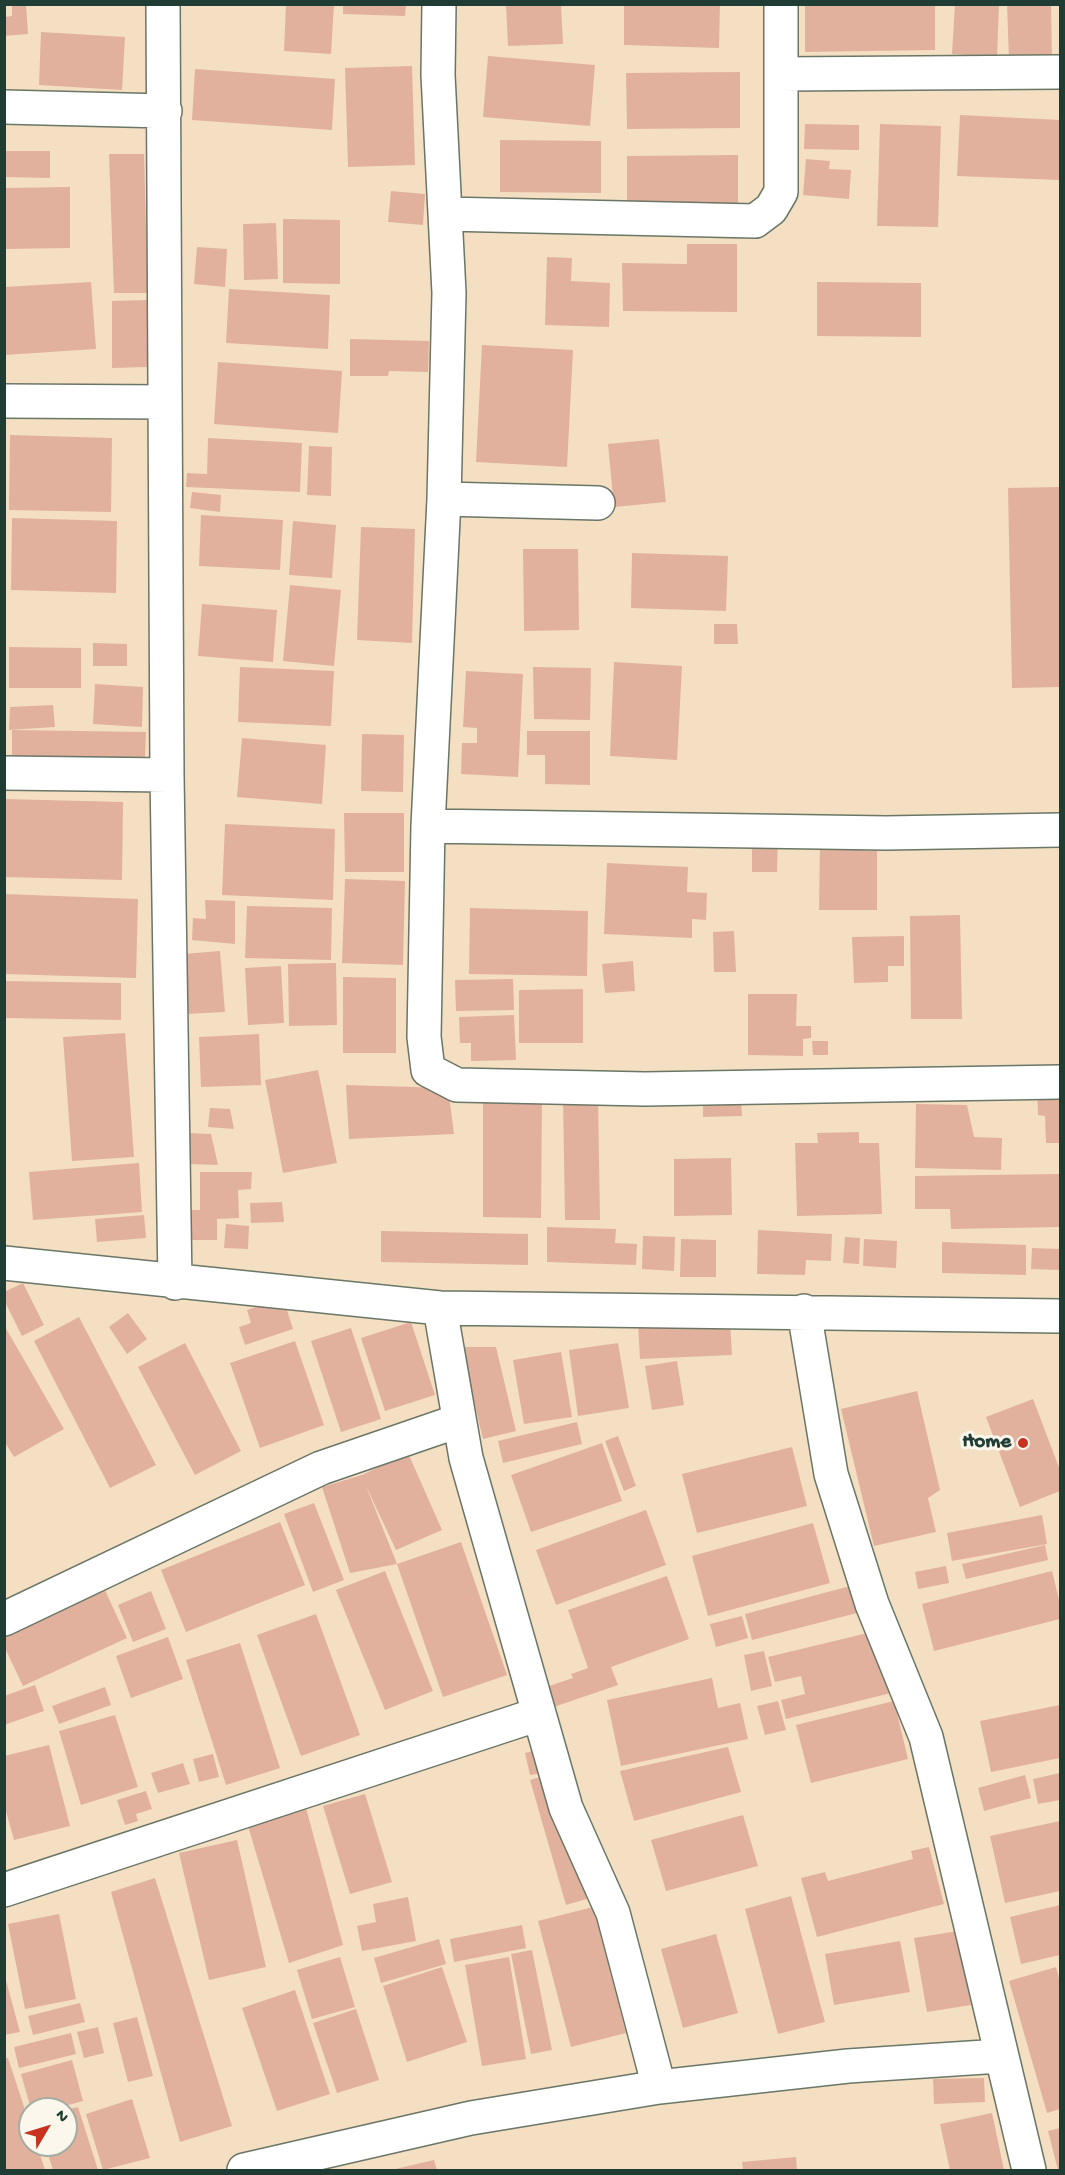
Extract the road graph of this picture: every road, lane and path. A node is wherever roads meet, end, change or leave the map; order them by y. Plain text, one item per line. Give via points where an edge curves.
1 (163, 4) edge
2 (438, 4) edge
3 (781, 4) edge
4 (1060, 72) edge
5 (781, 74) junction
6 (4, 107) edge
7 (165, 111) junction
8 (446, 214) junction
9 (4, 400) edge
10 (165, 402) junction
11 (444, 499) junction
12 (598, 503) dead end
13 (4, 773) edge
14 (167, 775) junction
15 (428, 826) junction
16 (1060, 830) edge
17 (1060, 1082) edge
18 (4, 1263) edge
19 (175, 1283) junction
20 (440, 1308) junction
21 (804, 1311) junction
22 (1060, 1316) edge
23 (458, 1420) junction
24 (4, 1619) edge
25 (539, 1714) junction
26 (4, 1890) edge
27 (1000, 2056) junction
28 (659, 2087) junction
29 (307, 2163) edge
30 (244, 2170) edge
31 (1029, 2170) edge

1 - 7 street
2 - 8 street
3 - 5 street
4 - 5 street
5 - 8 street via 781,192 771,208 755,221
6 - 7 street
7 - 10 street
8 - 11 street via 449,293
9 - 10 street
10 - 14 street
11 - 12 street
11 - 15 street
13 - 14 street
14 - 19 street
15 - 16 street via 886,833
15 - 17 street via 424,1037 428,1070 457,1085 645,1089
18 - 19 street
19 - 20 street
20 - 21 street
20 - 23 street
21 - 22 street
21 - 27 street via 831,1474 872,1604 926,1737
23 - 24 street via 321,1468
23 - 25 street
25 - 26 street
25 - 28 street via 566,1808 613,1913
27 - 28 street via 848,2066
27 - 31 street
28 - 29 street via 471,2118
29 - 30 street

